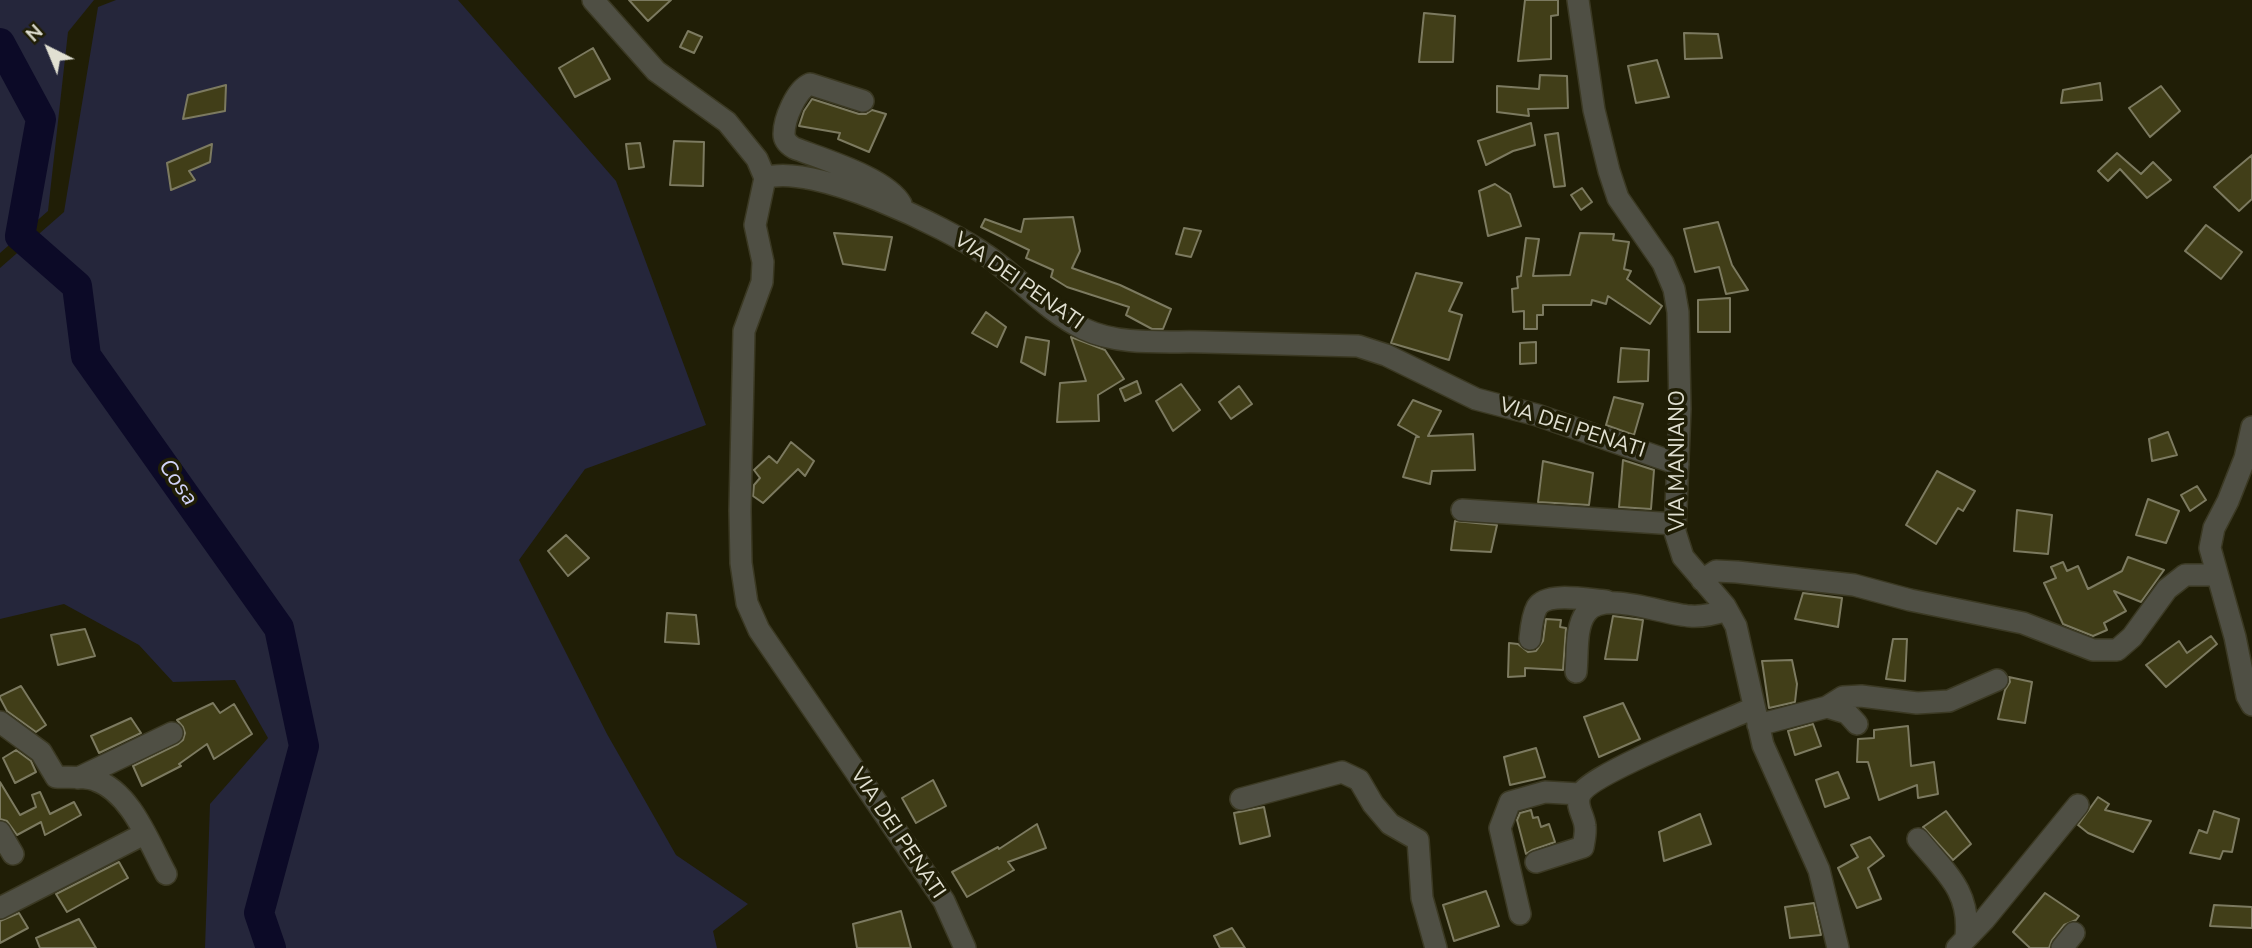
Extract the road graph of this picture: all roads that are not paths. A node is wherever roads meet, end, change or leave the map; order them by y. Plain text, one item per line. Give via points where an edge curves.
1 (593, 0) edge
2 (1578, 0) edge
3 (863, 101) dead end
4 (765, 178) junction
5 (901, 210) junction
6 (2252, 427) edge
7 (1678, 464) junction
8 (1462, 510) dead end
9 (1675, 524) junction
10 (2217, 575) junction
11 (1702, 580) junction
12 (1611, 602) junction
13 (1727, 610) junction
14 (1530, 639) dead end
15 (1576, 672) dead end
16 (1997, 680) dead end
17 (2252, 705) edge
18 (1827, 707) junction
19 (1756, 716) junction
20 (0, 722) edge
21 (1857, 724) dead end
22 (172, 733) dead end
23 (78, 778) junction
24 (1580, 794) junction
25 (1241, 799) dead end
26 (2078, 805) dead end
27 (0, 832) edge
28 (144, 834) junction
29 (1918, 839) dead end
30 (13, 855) dead end
31 (1536, 862) dead end
32 (166, 874) dead end
33 (0, 908) edge
34 (1520, 914) dead end
35 (1961, 943) edge
36 (965, 948) edge
37 (1436, 948) edge
38 (1838, 948) edge

1 - 4 street via 656,71 727,122 757,159
2 - 7 street, VIA MANIANO via 1594,110 1609,172 1618,198 1663,263 1674,289 1681,409
3 - 5 street via 810,84 795,97 784,134 794,148 878,184 901,202
4 - 5 street, VIA DEI PENATI via 783,175 827,183
4 - 36 street, VIA DEI PENATI via 755,225 762,282 744,331 740,510 747,603 759,630 944,901
5 - 7 street, VIA DEI PENATI via 988,256 1054,312 1085,330 1124,340 1358,346 1476,399
6 - 10 street via 2245,458 2214,528 2210,548
7 - 9 street, VIA MANIANO
8 - 9 street
9 - 11 street, VIA MANIANO via 1683,556
10 - 11 street via 2185,575 2166,589 2132,637 2117,650 2093,650 2023,623 1854,584 1716,571
10 - 17 street
11 - 13 street, VIA MANIANO
12 - 13 street via 1691,616
12 - 14 street via 1551,597 1539,604 1533,616
12 - 15 street via 1596,604 1586,612
13 - 19 street, VIA MANIANO via 1736,626
16 - 18 street via 1949,701 1917,703 1861,696 1843,697
18 - 19 street
18 - 21 street via 1847,713
19 - 24 street via 1648,754 1590,784
19 - 38 street, VIA MANIANO via 1763,745 1819,870
20 - 23 street via 41,752 57,777
22 - 23 street
23 - 28 street via 93,779 114,790
24 - 31 street via 1583,848
24 - 34 street via 1545,792 1510,802 1504,812 1500,828
25 - 37 street via 1342,772 1359,780 1390,824 1418,840 1422,898
26 - 35 street
27 - 30 street
28 - 32 street
28 - 33 street
29 - 35 street via 1961,892 1966,906

